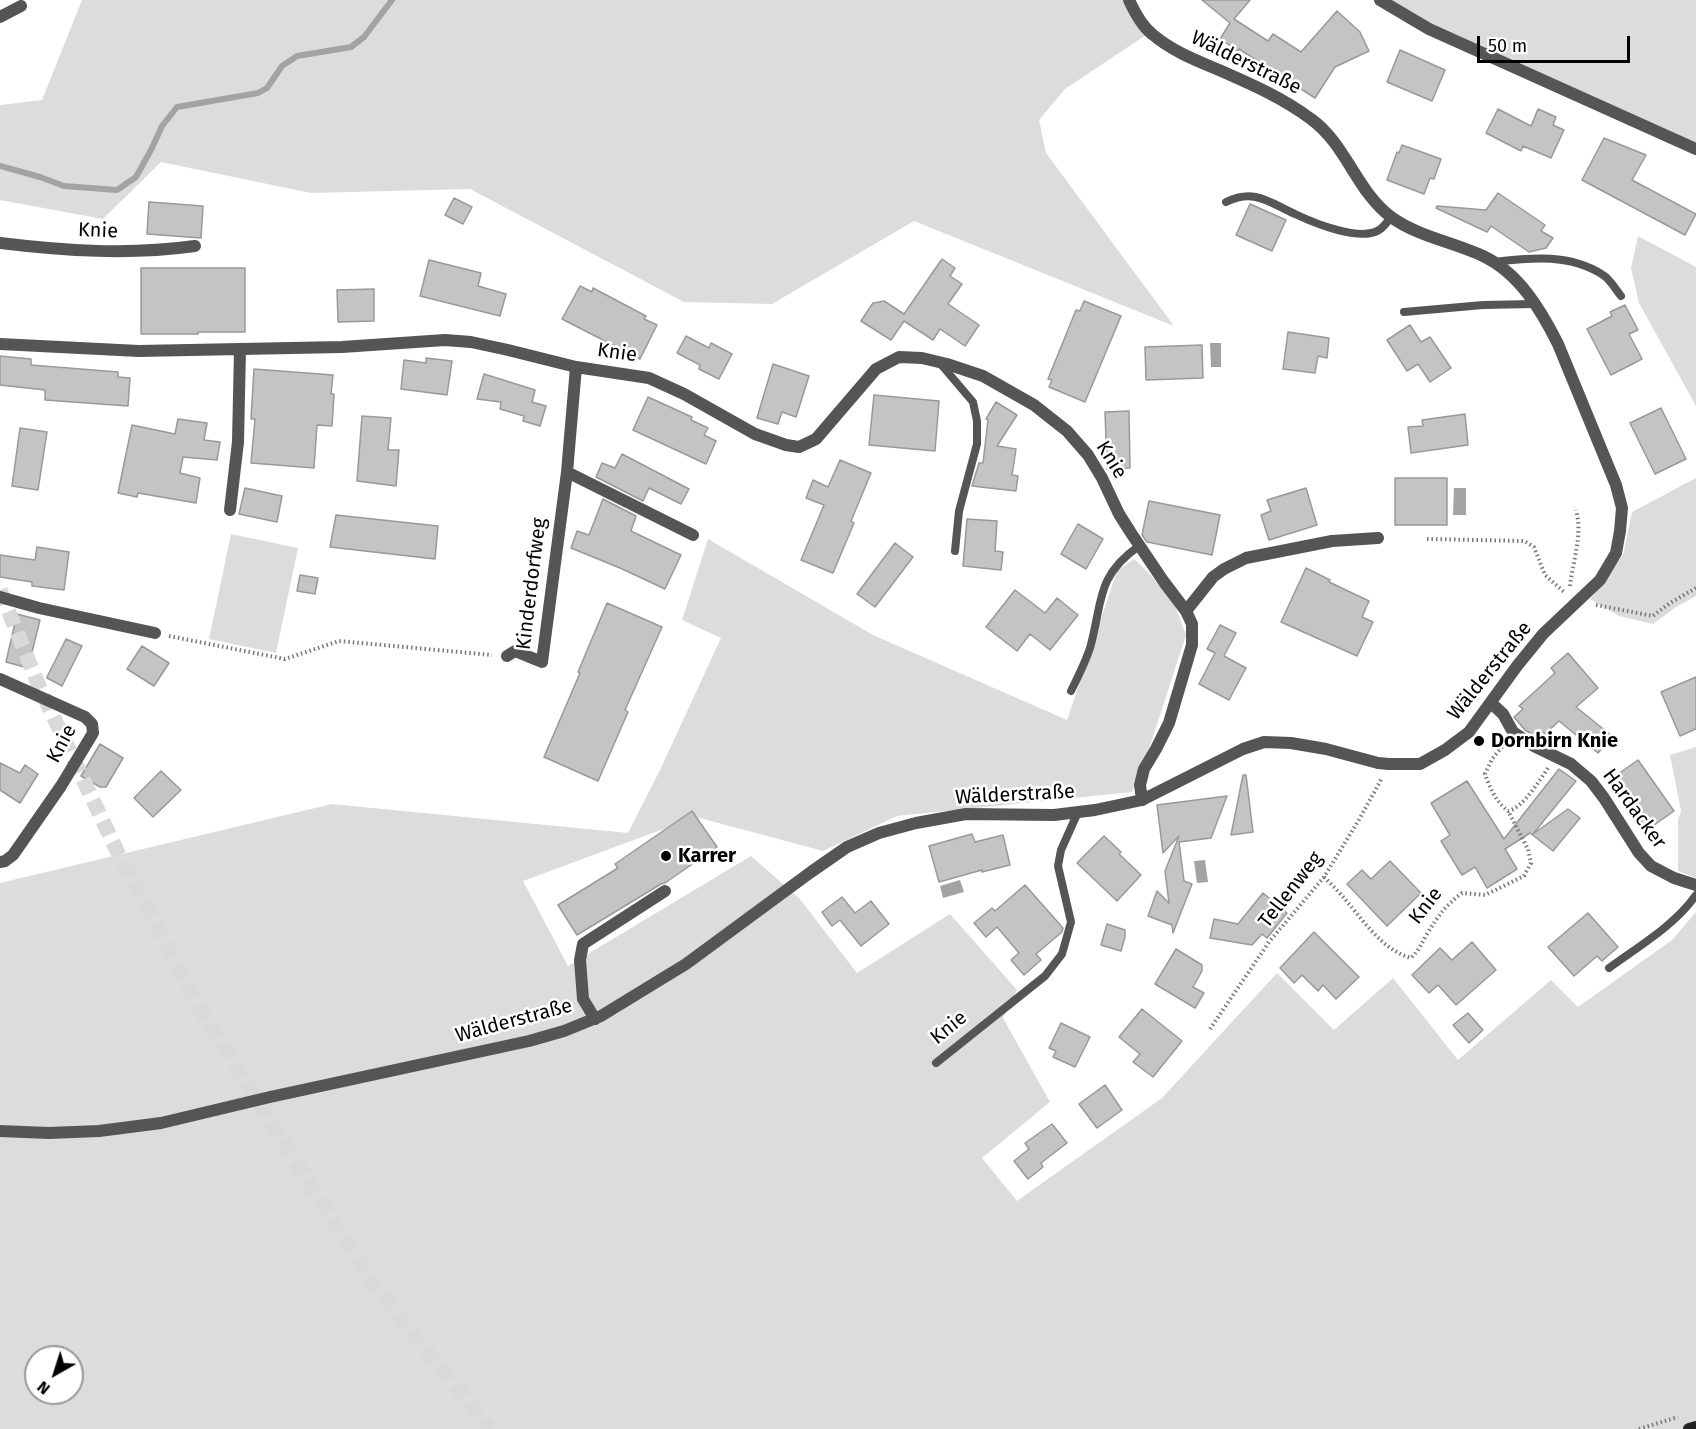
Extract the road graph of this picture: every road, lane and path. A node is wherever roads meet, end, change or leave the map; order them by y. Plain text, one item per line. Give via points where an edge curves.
1 (1129, 0) edge
2 (1380, 0) edge
3 (21, 6) dead end
4 (0, 17) edge
5 (1696, 149) edge
6 (1226, 202) dead end
7 (1391, 217) junction
8 (0, 243) edge
9 (195, 246) dead end
10 (1492, 262) junction
11 (1621, 296) dead end
12 (1535, 304) junction
13 (1404, 312) dead end
14 (0, 344) edge
15 (240, 349) junction
16 (939, 362) junction
17 (576, 367) junction
18 (567, 472) junction
19 (230, 510) dead end
20 (1576, 510) dead end
21 (693, 536) dead end
22 (1378, 538) dead end
23 (1427, 539) dead end
24 (1139, 546) junction
25 (955, 551) dead end
26 (1696, 588) edge
27 (1567, 595) dead end
28 (1575, 596) junction
29 (0, 597) edge
30 (1186, 611) junction
31 (155, 633) joint
32 (507, 656) joint
33 (0, 679) edge
34 (1071, 691) dead end
35 (1491, 703) junction
36 (1513, 732) junction
37 (1555, 756) junction
38 (1389, 764) junction
39 (1142, 800) junction
40 (1078, 812) junction
41 (1508, 812) junction
42 (0, 862) edge
43 (1324, 877) junction
44 (1696, 885) edge
45 (665, 891) dead end
46 (1696, 895) edge
47 (1609, 968) dead end
48 (595, 1019) junction
49 (1210, 1029) dead end
50 (936, 1063) dead end
51 (0, 1131) edge
52 (1687, 1414) dead end
53 (1696, 1427) edge
54 (1639, 1429) edge
55 (1689, 1429) edge

1 - 7 street, Wälderstraße via 1150,32 1179,53 1264,90 1312,119 1328,135 1374,201
2 - 5 street via 1429,28
3 - 4 street
6 - 7 lane via 1238,196 1254,196 1322,225 1364,235 1379,230
7 - 10 street, Wälderstraße
8 - 9 street, Knie via 116,252
10 - 11 lane, Wälderstraße via 1554,258 1581,264 1605,276
10 - 12 street, Wälderstraße via 1510,274
12 - 13 lane
12 - 28 street, Wälderstraße via 1558,344 1622,508 1616,553 1600,580
14 - 15 street, Knie via 139,351
15 - 17 street, Knie via 445,340 471,342
15 - 19 street via 238,442
16 - 17 street, Knie via 899,357 876,369 816,439 798,447 755,434 649,378
16 - 24 street, Knie via 982,376 1034,405 1067,431 1088,455
16 - 25 lane via 974,402 977,421 977,444 959,511
17 - 18 street, Kinderdorfweg
18 - 21 street
18 - 32 street, Kinderdorfweg via 542,662 515,651
20 - 28 path via 1577,550 1570,585
22 - 30 street via 1332,541 1246,558 1213,577
23 - 27 path via 1524,541 1533,547 1550,582
24 - 30 street, Knie
24 - 34 lane via 1118,562 1101,594 1090,648
26 - 28 path via 1653,616 1597,604 1588,610
28 - 35 street, Wälderstraße
29 - 31 street
30 - 39 street, Knie via 1192,624 1192,645 1169,723 1144,769
31 - 32 path via 285,659 339,641
33 - 42 street, Knie via 85,717 92,724 93,733 14,855
35 - 36 street, Hardacker
35 - 38 street, Wälderstraße via 1469,732 1445,750 1420,764
36 - 37 street, Hardacker
36 - 41 path, Knie via 1485,774 1491,791
37 - 41 path via 1531,792
37 - 44 street, Hardacker via 1591,781 1651,866
38 - 39 street, Wälderstraße via 1326,749 1263,742 1243,748
38 - 43 path, Tellenweg
39 - 40 street, Wälderstraße
40 - 48 street, Wälderstraße via 966,814 879,833 847,848 686,964
40 - 50 lane, Knie via 1058,866 1071,922 1062,954 1044,976
41 - 43 path, Knie via 1528,849 1531,862 1524,876 1485,895 1462,893 1446,906 1411,958 1376,935
43 - 49 path, Tellenweg via 1269,942
45 - 48 street via 583,944 583,999
46 - 47 lane via 1664,928
48 - 51 street, Wälderstraße via 530,1041 161,1123 99,1131
52 - 54 path
53 - 55 main road

